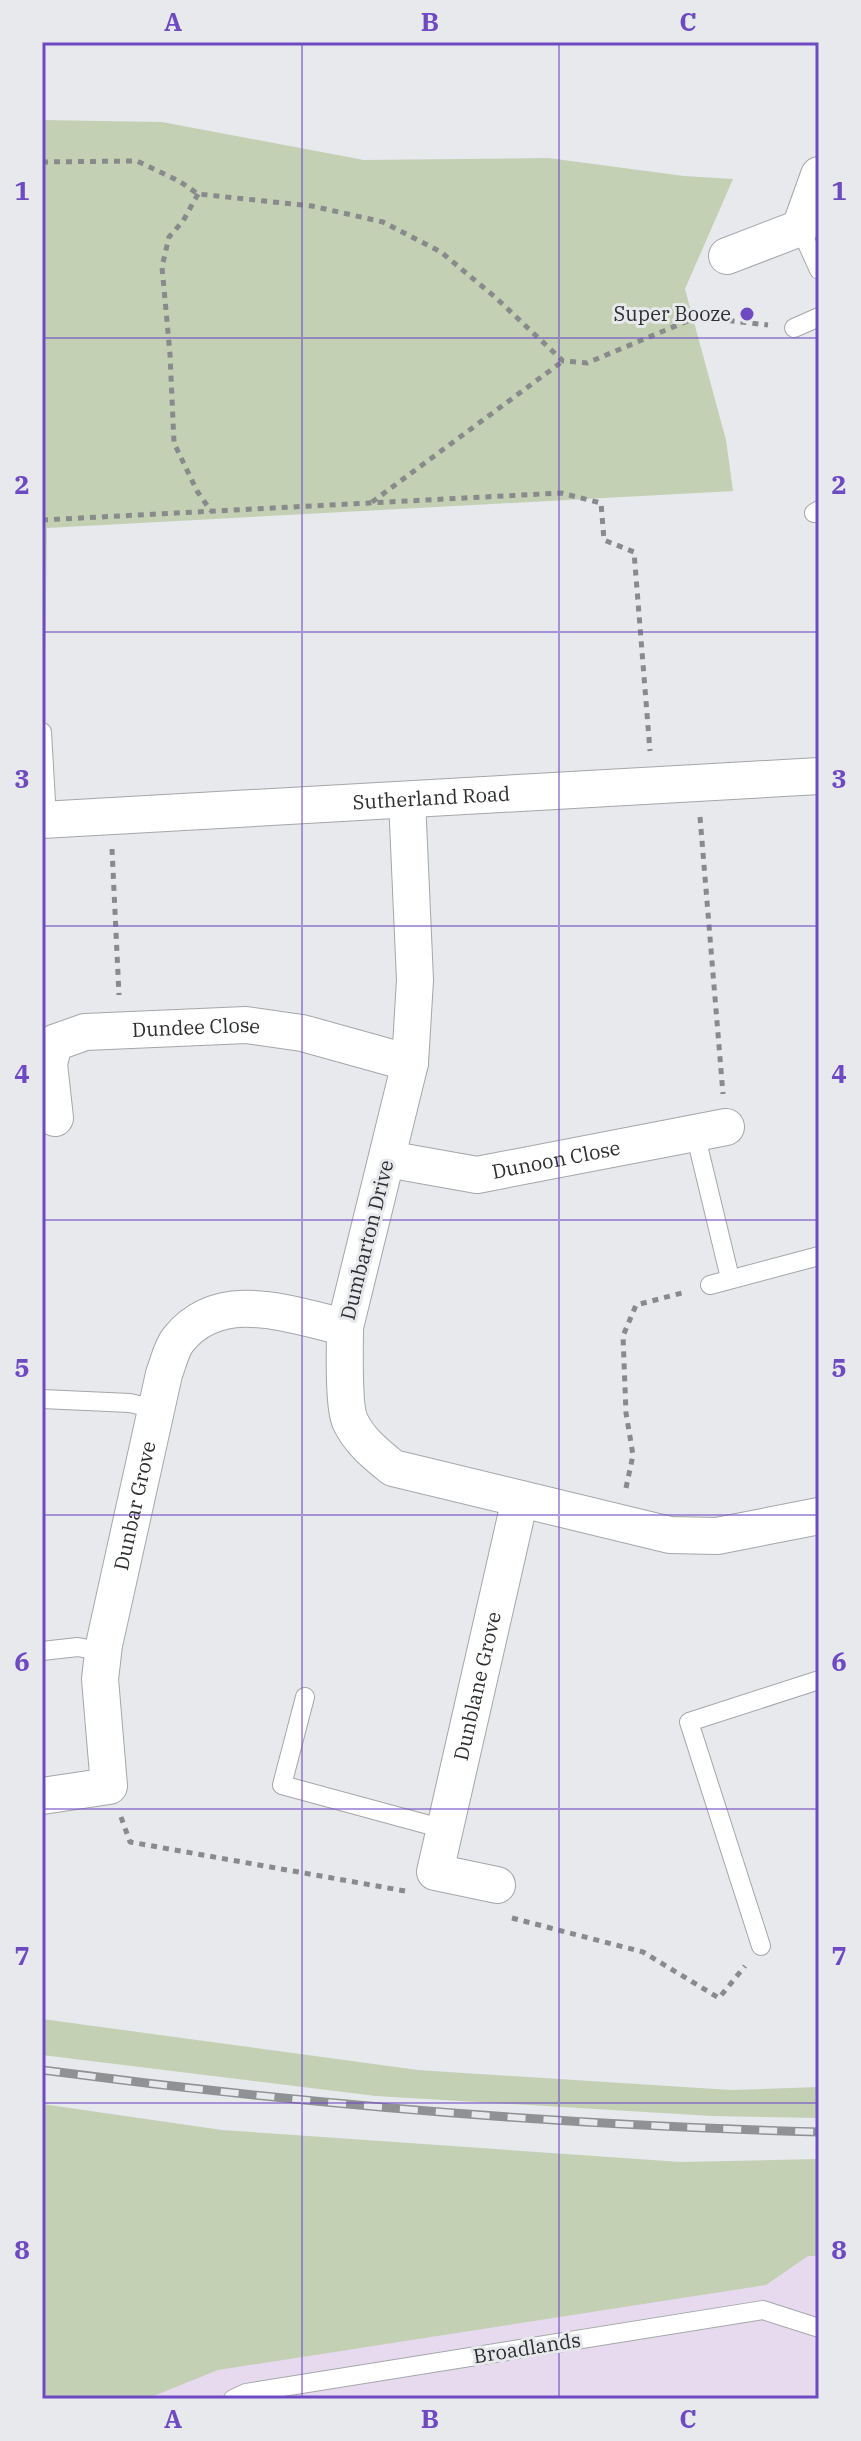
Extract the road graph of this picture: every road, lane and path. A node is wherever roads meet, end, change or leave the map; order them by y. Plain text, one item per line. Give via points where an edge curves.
1 (42, 162) edge
2 (819, 175) edge
3 (198, 194) junction
4 (800, 228) junction
5 (727, 256) dead end
6 (819, 270) edge
7 (819, 317) edge
8 (794, 328) joint
9 (563, 361) junction
10 (371, 503) junction
11 (211, 511) junction
12 (42, 520) edge
13 (42, 732) edge
14 (819, 776) edge
15 (697, 783) junction
16 (653, 786) junction
17 (407, 800) junction
18 (110, 816) junction
19 (44, 820) edge
20 (121, 1029) junction
21 (410, 1063) junction
22 (55, 1118) dead end
23 (711, 1130) junction
24 (387, 1159) junction
25 (819, 1256) edge
26 (730, 1278) junction
27 (710, 1285) joint
28 (345, 1327) junction
29 (42, 1399) edge
30 (156, 1409) junction
31 (520, 1499) junction
32 (618, 1523) junction
33 (817, 1524) edge
34 (42, 1651) edge
35 (103, 1652) junction
36 (819, 1680) edge
37 (305, 1697) dead end
38 (42, 1796) edge
39 (444, 1829) junction
40 (497, 1885) dead end
41 (761, 1946) dead end
42 (819, 2328) edge
43 (233, 2399) edge

1 - 3 path via 137,161
2 - 4 street
3 - 9 path via 312,206 383,222 441,252
3 - 11 path via 169,237 162,267 174,443
4 - 5 street
4 - 6 lane
7 - 8 lane
8 - 9 path via 697,317 587,363
9 - 10 path
10 - 11 path
10 - 16 path via 561,493 601,503 604,540 634,552
11 - 12 path
13 - 19 lane
14 - 15 street, Sutherland Road
15 - 16 street, Sutherland Road
15 - 23 path
16 - 17 street, Sutherland Road
17 - 18 street, Sutherland Road
17 - 21 street, Dumbarton Drive via 415,980
18 - 19 street, Sutherland Road
18 - 20 path
20 - 21 street, Dundee Close via 246,1025 302,1033
20 - 22 street, Dundee Close via 85,1032 54,1043 49,1064
21 - 24 street, Dumbarton Drive
23 - 24 street, Dunoon Close via 477,1175
23 - 26 lane
24 - 28 street, Dumbarton Drive
25 - 26 lane
26 - 27 lane
27 - 32 path via 636,1305 623,1336 633,1455
28 - 30 street, Dunbar Grove via 255,1308 226,1308 199,1321 177,1341
28 - 31 street, Dumbarton Drive via 349,1420 369,1448 393,1468
29 - 30 lane
30 - 35 street, Dunbar Grove
31 - 32 street, Dumbarton Drive
31 - 39 street, Dunblane Grove
32 - 33 street, Dumbarton Drive via 670,1535 717,1536
34 - 35 lane via 78,1647
35 - 38 street, Dunbar Grove via 100,1679 109,1786
36 - 41 lane via 689,1722
37 - 39 lane via 282,1785
39 - 40 street, Dunblane Grove via 435,1872
42 - 43 lane, Broadlands via 763,2310

